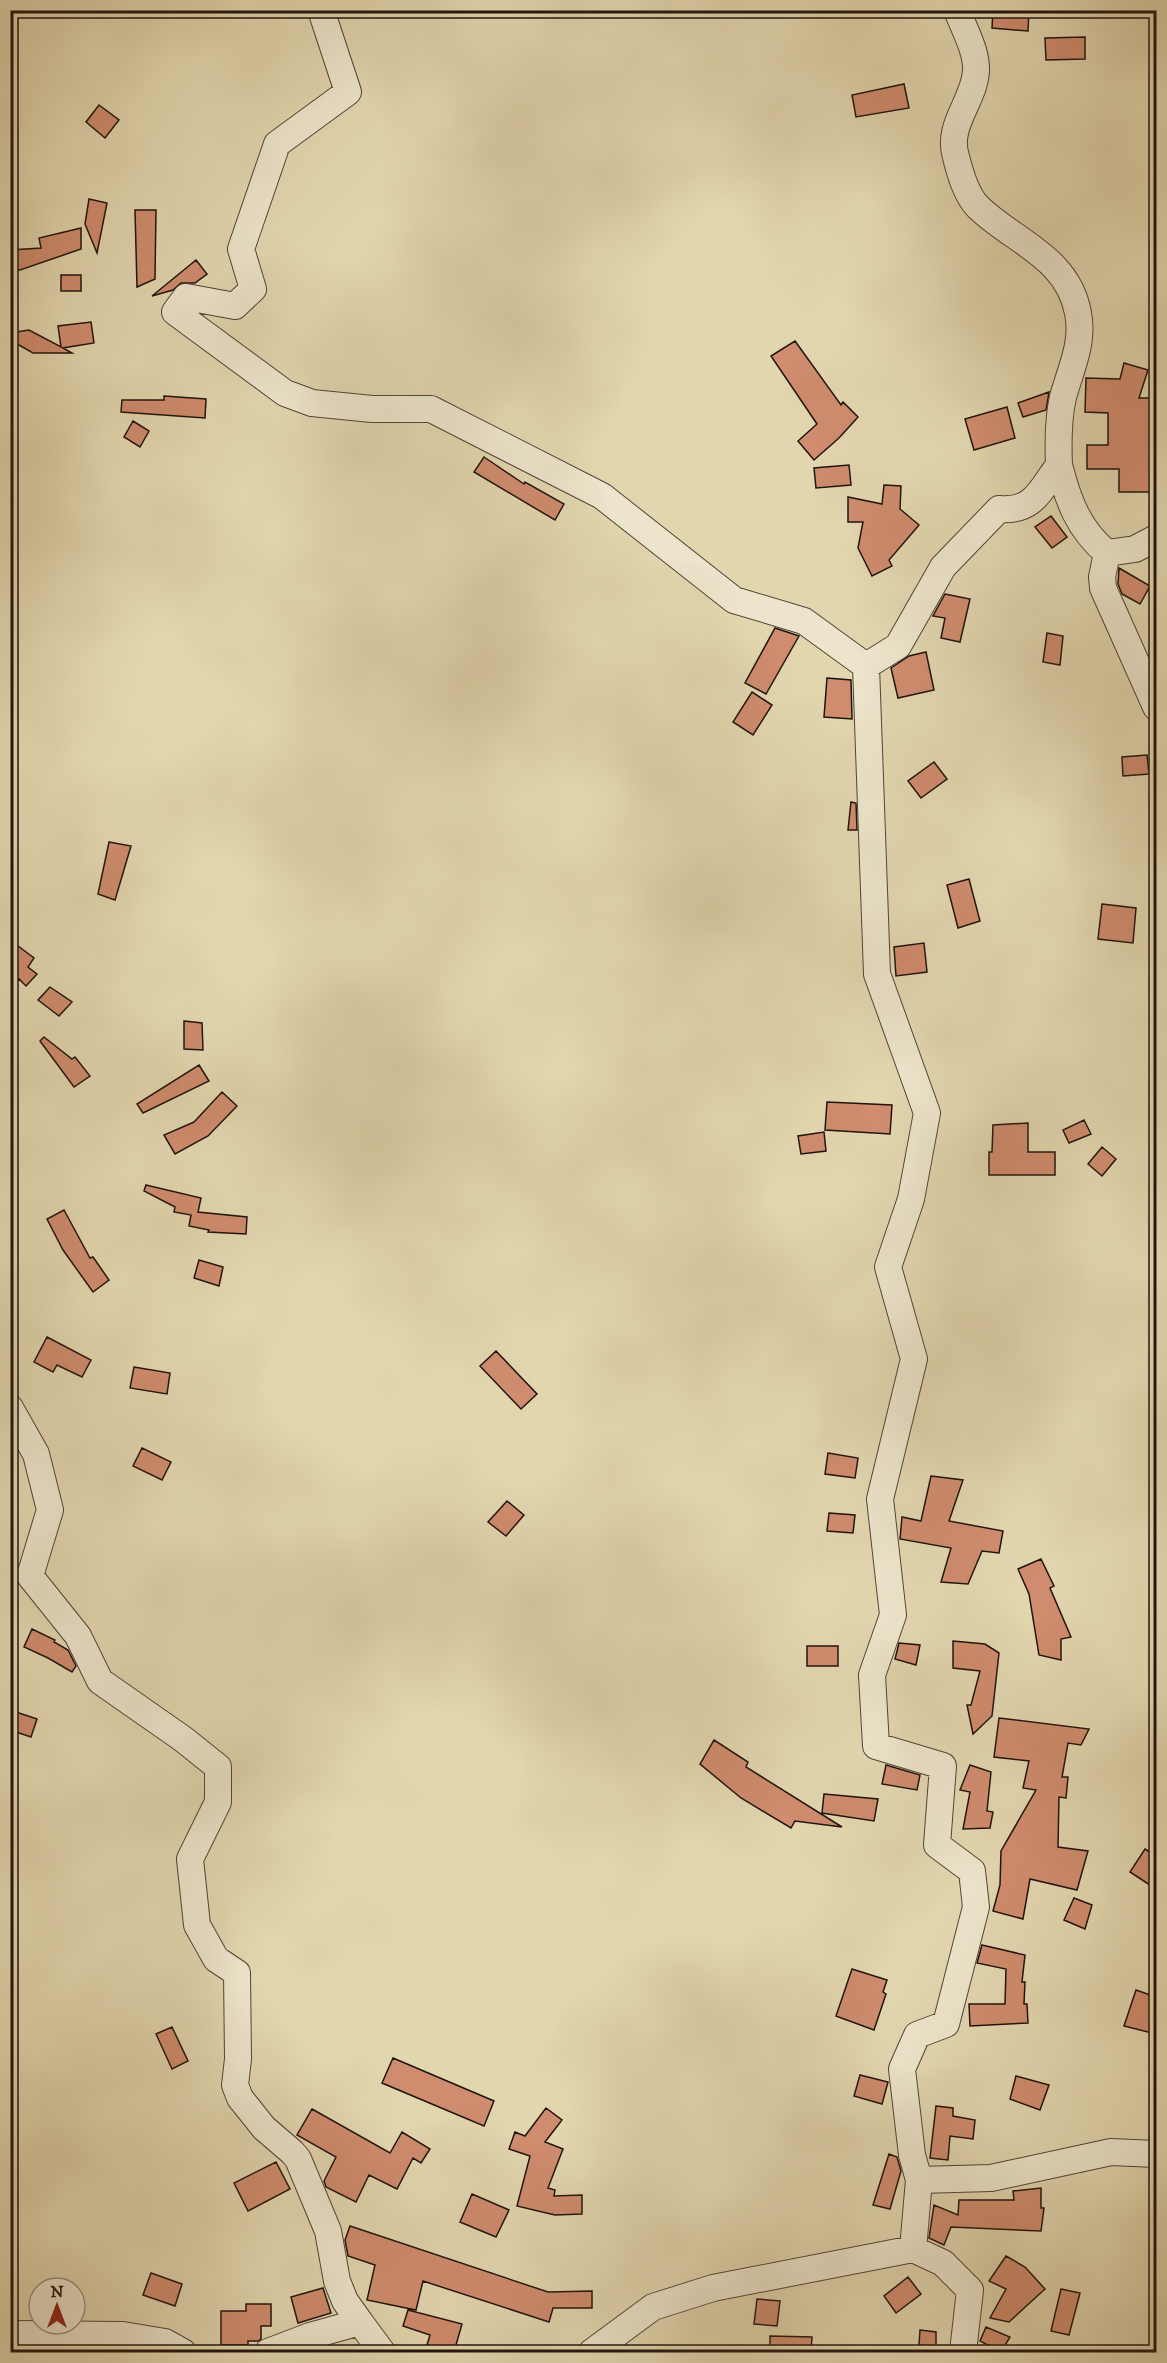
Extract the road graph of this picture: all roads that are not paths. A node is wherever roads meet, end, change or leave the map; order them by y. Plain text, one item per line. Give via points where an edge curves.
1 (321, 10) edge
2 (957, 10) edge
3 (1059, 465) junction
4 (1156, 538) edge
5 (1107, 552) junction
6 (866, 666) junction
7 (1156, 707) edge
8 (10, 1408) edge
9 (1156, 2154) edge
10 (919, 2180) junction
11 (913, 2249) junction
12 (360, 2322) junction
13 (10, 2334) edge
14 (183, 2352) edge
15 (268, 2352) edge
16 (382, 2352) edge
17 (592, 2352) edge
18 (963, 2352) edge

1 - 6 street via 348,92 277,144 241,249 253,289 235,306 186,297 175,312 285,393 312,403 431,409 602,496 734,600 804,621
2 - 3 street via 976,68 973,87 953,138 965,183 977,206 1053,263 1074,296 1078,312 1080,336 1063,399
3 - 5 street via 1068,499 1090,539
3 - 6 street via 1028,506 999,509 943,567 898,646
4 - 5 street via 1136,549
5 - 7 street via 1101,577 1103,588
6 - 10 street via 877,974 927,1113 911,1199 888,1267 914,1359 880,1499 893,1615 872,1675 876,1746 943,1766 937,1845 972,1870 976,1907 946,2024 917,2035 902,2069 912,2156
8 - 12 street via 36,1454 50,1510 30,1576 78,1636 100,1681 218,1767 218,1802 190,1859 197,1925 216,1959 237,1973 235,2085 249,2112 298,2159 328,2231 337,2281
9 - 10 street via 1111,2152 991,2178
10 - 11 street
11 - 17 street via 713,2288 653,2307
11 - 18 street via 943,2263 970,2290
12 - 15 street
12 - 16 street
13 - 14 street via 123,2336 165,2342

